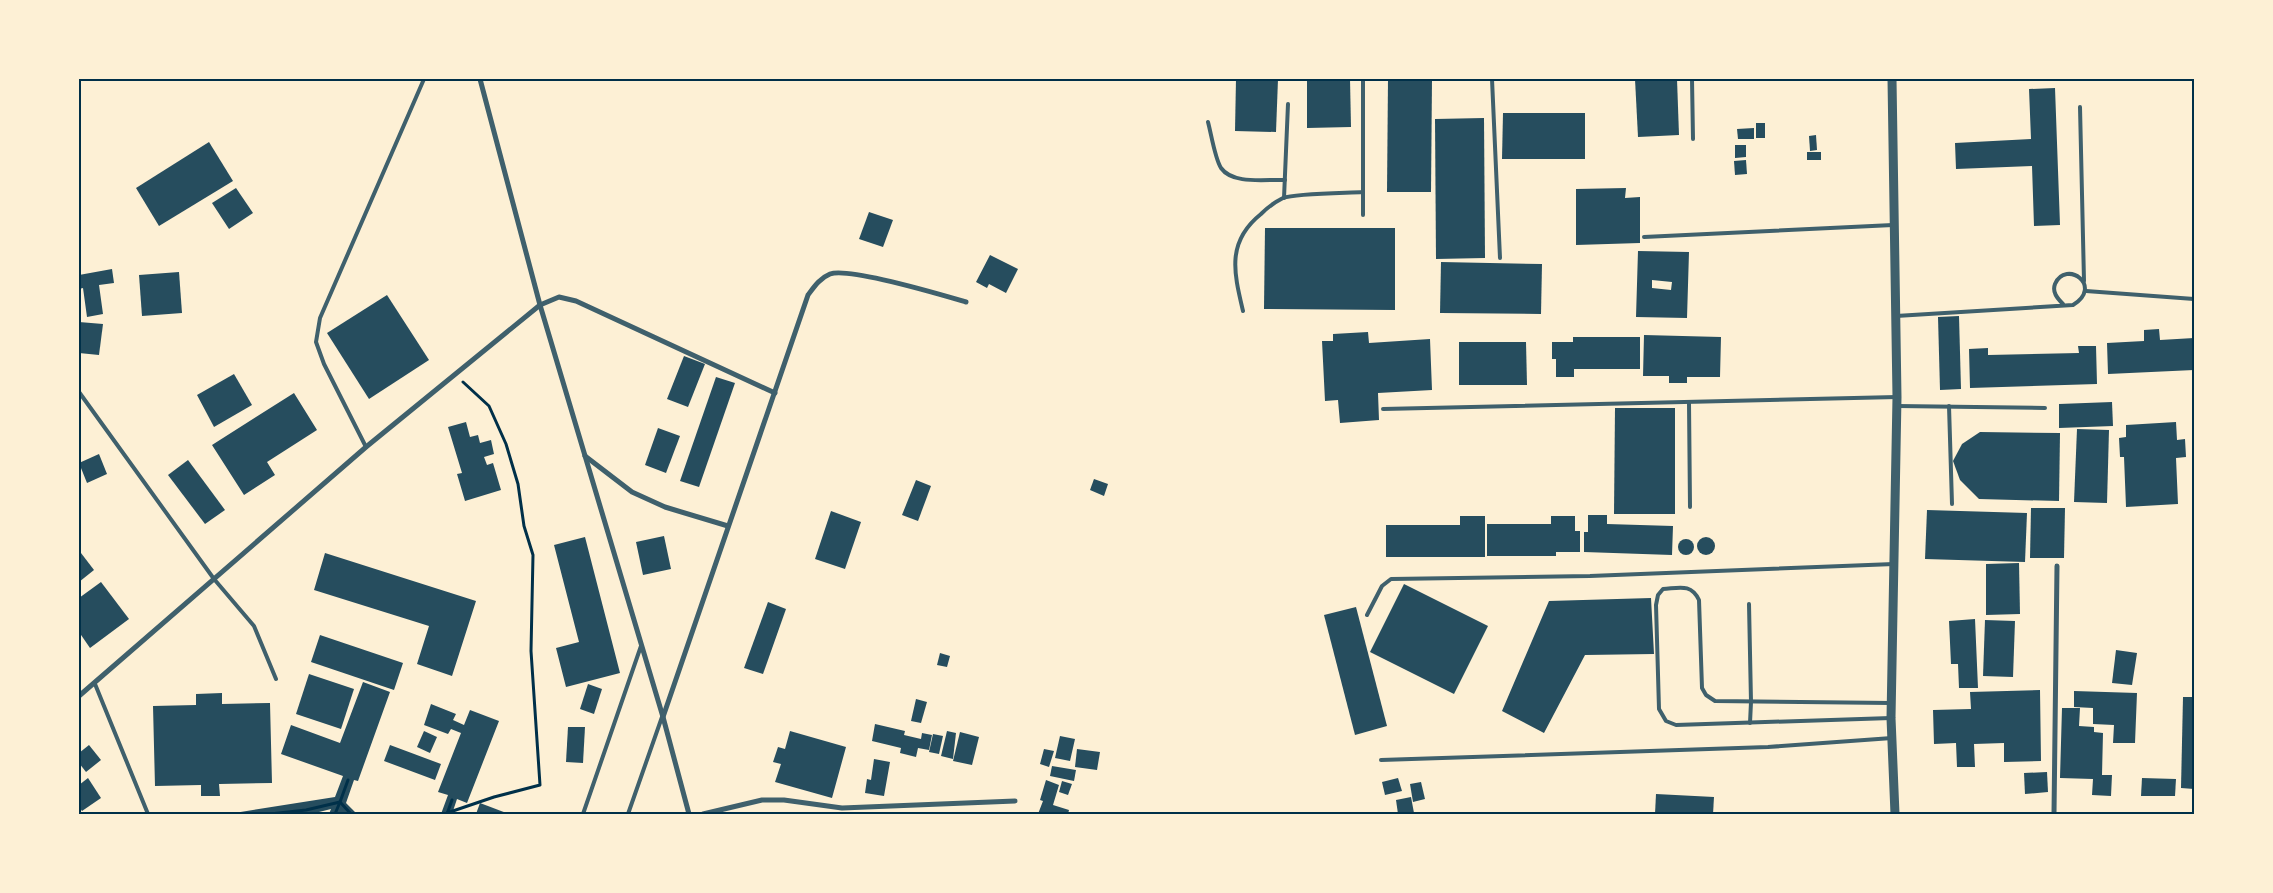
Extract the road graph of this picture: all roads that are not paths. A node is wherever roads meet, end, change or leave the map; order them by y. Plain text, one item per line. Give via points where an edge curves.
1 (424, 79) edge
2 (480, 79) edge
3 (1363, 79) edge
4 (1492, 79) edge
5 (1692, 79) edge
6 (1892, 79) edge
7 (1288, 104) dead end
8 (2080, 106) dead end
9 (1208, 122) dead end
10 (1693, 138) dead end
11 (1285, 180) junction
12 (1363, 192) junction
13 (1284, 198) junction
14 (1363, 215) dead end
15 (1895, 225) junction
16 (1644, 236) dead end
17 (1500, 258) dead end
18 (2084, 281) junction
19 (2086, 291) junction
20 (2194, 299) edge
21 (966, 302) dead end
22 (2063, 304) junction
23 (540, 305) junction
24 (1243, 311) dead end
25 (1896, 316) junction
26 (79, 392) edge
27 (774, 393) junction
28 (1897, 402) junction
29 (1689, 403) junction
30 (1949, 406) junction
31 (2045, 408) dead end
32 (1383, 409) dead end
33 (366, 446) junction
34 (585, 456) junction
35 (1952, 504) dead end
36 (1690, 507) dead end
37 (728, 526) junction
38 (1894, 564) junction
39 (2057, 566) dead end
40 (214, 579) junction
41 (1748, 604) dead end
42 (1367, 614) dead end
43 (641, 646) junction
44 (276, 679) dead end
45 (95, 684) junction
46 (79, 696) edge
47 (1751, 702) junction
48 (1892, 703) junction
49 (662, 717) junction
50 (1892, 718) junction
51 (1750, 723) junction
52 (1892, 738) junction
53 (1381, 760) dead end
54 (1015, 801) dead end
55 (148, 814) edge
56 (583, 814) edge
57 (628, 814) edge
58 (689, 814) edge
59 (703, 814) edge
60 (1895, 814) edge
61 (2054, 814) edge

1 - 33 lane via 320,318 317,334 316,342 324,364
2 - 23 street
3 - 12 lane
4 - 17 lane
5 - 10 lane
6 - 15 street
7 - 11 lane
8 - 18 lane
9 - 11 lane via 1221,167 1229,175 1238,179
11 - 13 lane
12 - 13 lane
12 - 14 lane
13 - 24 lane via 1250,222 1237,243 1236,282
15 - 16 lane
15 - 25 street
18 - 19 lane
18 - 22 lane via 2076,274 2066,273 2058,278 2054,288 2056,298
19 - 20 lane
19 - 22 lane via 2082,300 2073,305
21 - 27 street via 853,273 831,274 818,282 808,295
22 - 25 lane
23 - 27 street via 559,297 576,301
23 - 33 street
23 - 34 street
25 - 28 street
26 - 40 lane
27 - 37 street
28 - 29 lane
28 - 30 lane
28 - 38 street
29 - 32 lane
29 - 36 lane
30 - 31 lane
30 - 35 lane
33 - 40 street
34 - 37 street via 632,492 665,507
34 - 43 street
37 - 49 street
38 - 42 lane via 1590,576 1391,579 1382,586
38 - 48 street
39 - 61 street
40 - 44 lane via 254,626
40 - 45 street
41 - 47 lane
43 - 49 street
43 - 56 lane
45 - 46 street
45 - 55 lane
47 - 48 lane
47 - 51 lane
47 - 51 lane via 1715,701 1706,695 1702,688 1699,600 1688,588 1663,589 1656,605 1659,709 1666,721 1676,726
48 - 50 street
49 - 57 lane
49 - 58 street
50 - 51 lane
50 - 52 street
52 - 53 lane via 1768,746
52 - 60 street
54 - 59 street via 842,808 762,800

